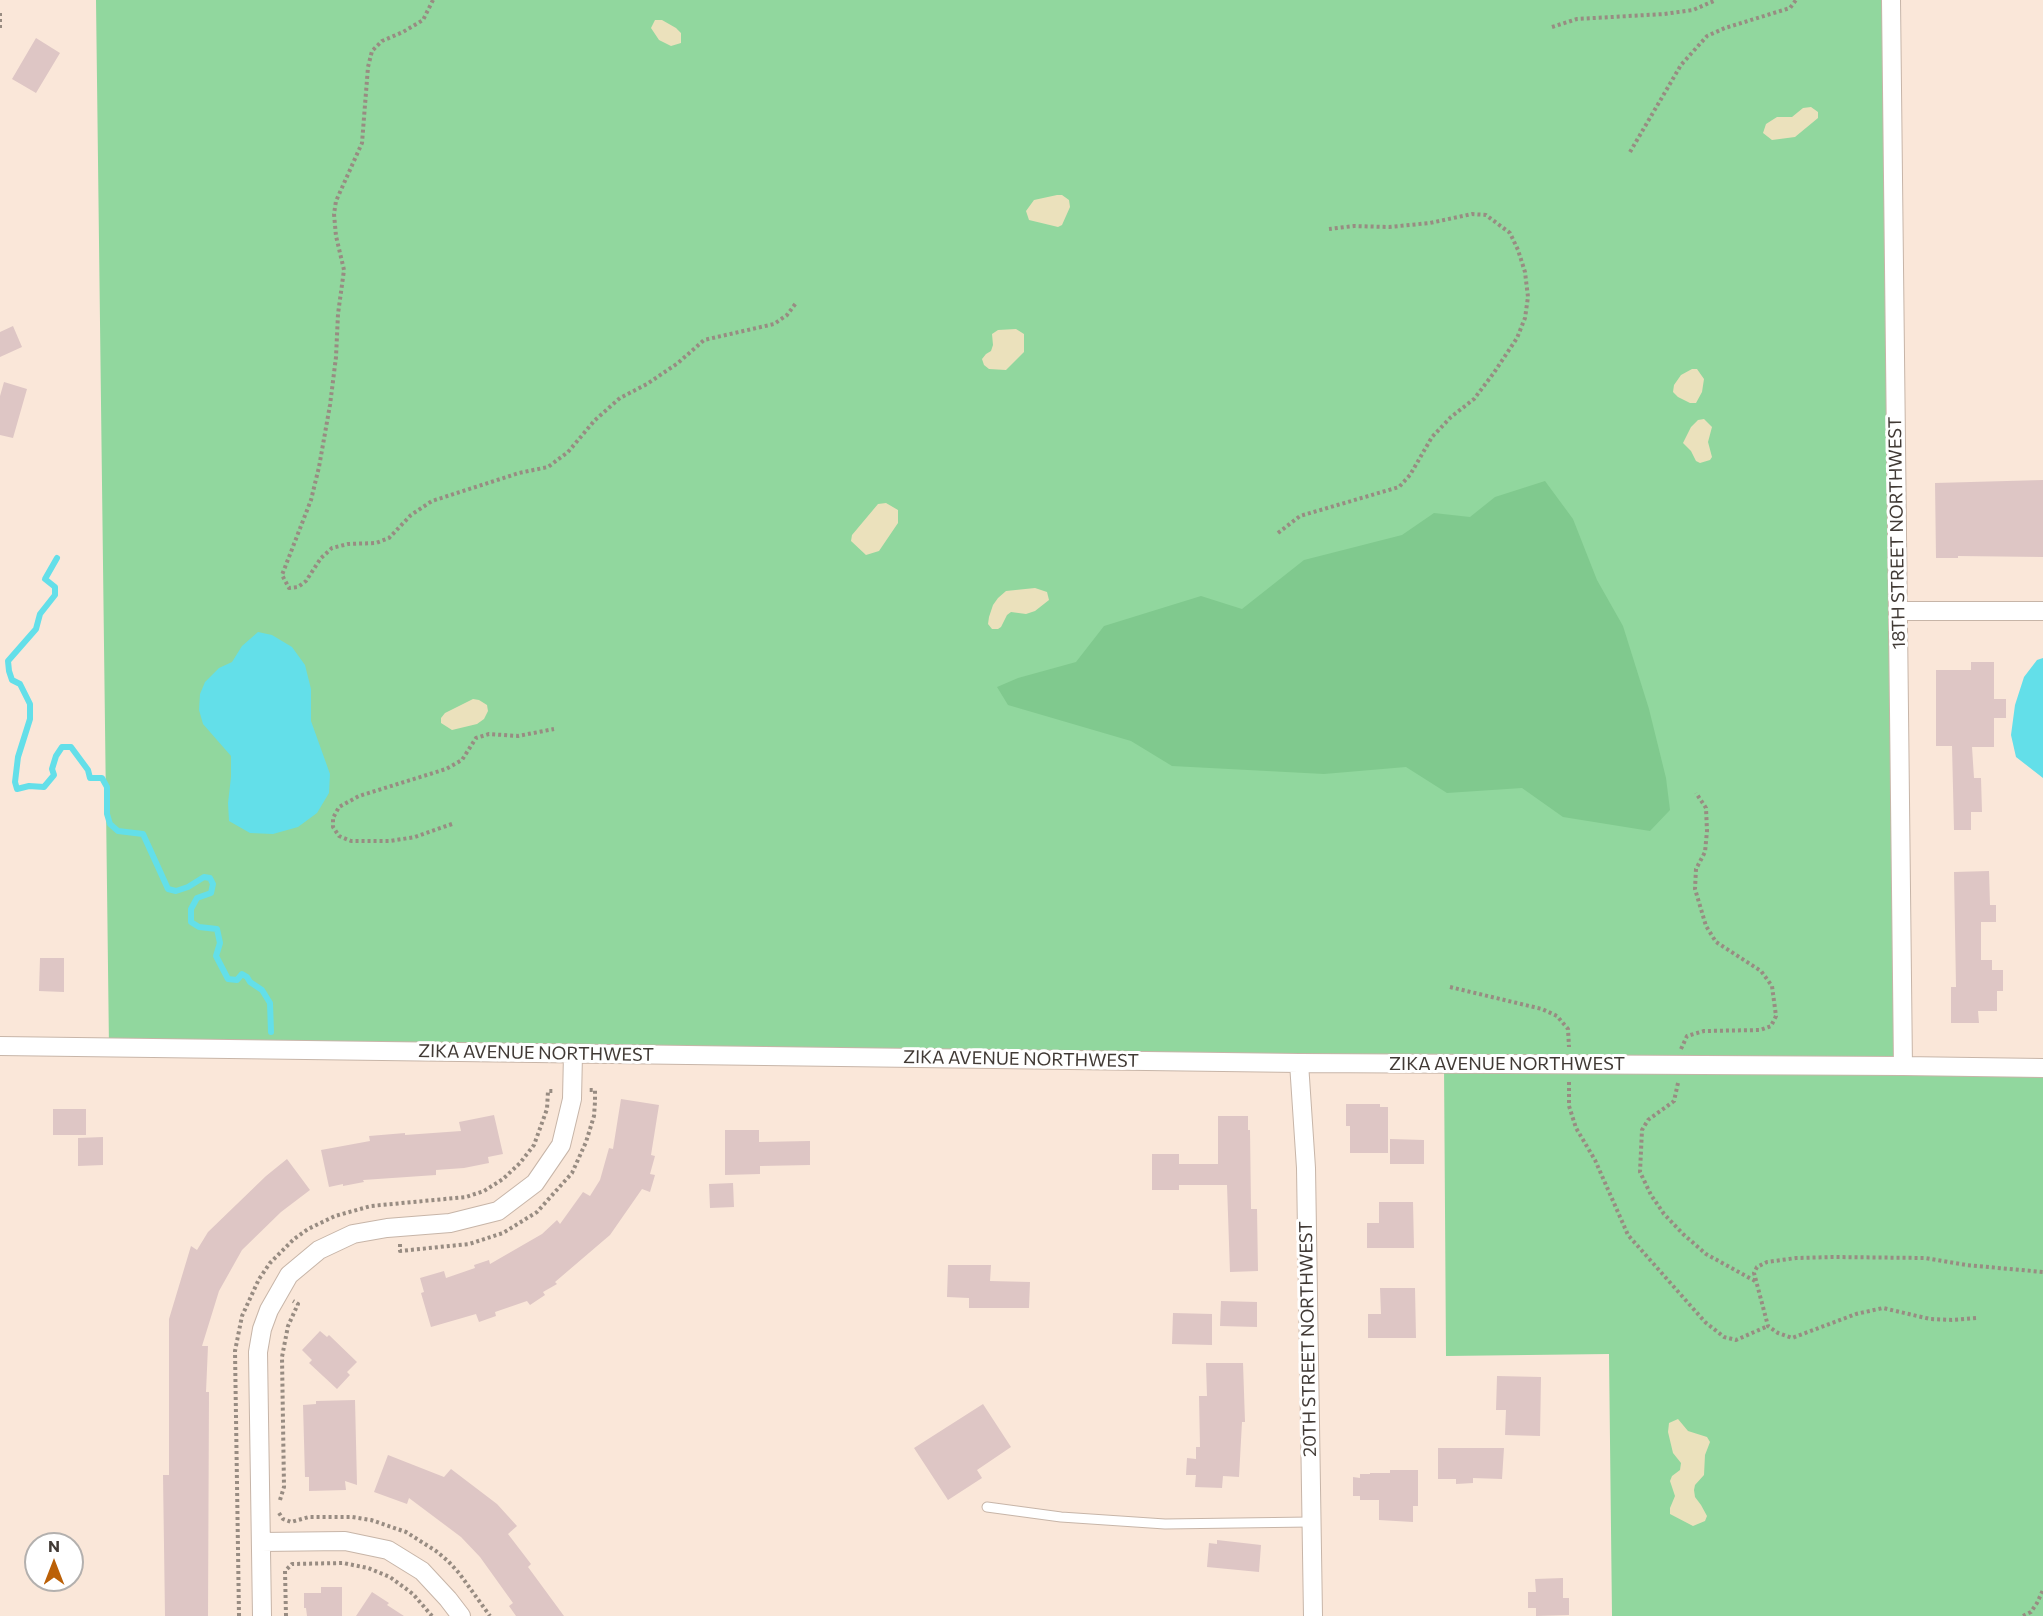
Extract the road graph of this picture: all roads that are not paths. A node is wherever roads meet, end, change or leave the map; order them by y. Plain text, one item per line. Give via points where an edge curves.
1 (1891, 0) edge
2 (1898, 611) junction
3 (2043, 611) edge
4 (0, 1046) edge
5 (573, 1054) junction
6 (1299, 1063) junction
7 (1903, 1066) junction
8 (2043, 1068) edge
9 (987, 1508) dead end
10 (1310, 1522) junction
11 (261, 1542) junction
12 (262, 1616) edge
13 (461, 1616) edge
14 (1313, 1616) edge

1 - 2 street, 18TH STREET NORTHWEST
2 - 3 street
2 - 7 street, 18TH STREET NORTHWEST
4 - 5 street, ZIKA AVENUE NORTHWEST
5 - 6 street, ZIKA AVENUE NORTHWEST
5 - 11 street via 572,1099 561,1145 535,1183 498,1211 450,1223 353,1234 319,1250 289,1275 269,1310 258,1353
6 - 7 street, ZIKA AVENUE NORTHWEST
6 - 10 street, 20TH STREET NORTHWEST via 1306,1168
7 - 8 street, ZIKA AVENUE NORTHWEST
9 - 10 lane via 1165,1524
10 - 14 street, 20TH STREET NORTHWEST
11 - 12 street
11 - 13 street via 345,1541 388,1550 422,1571

